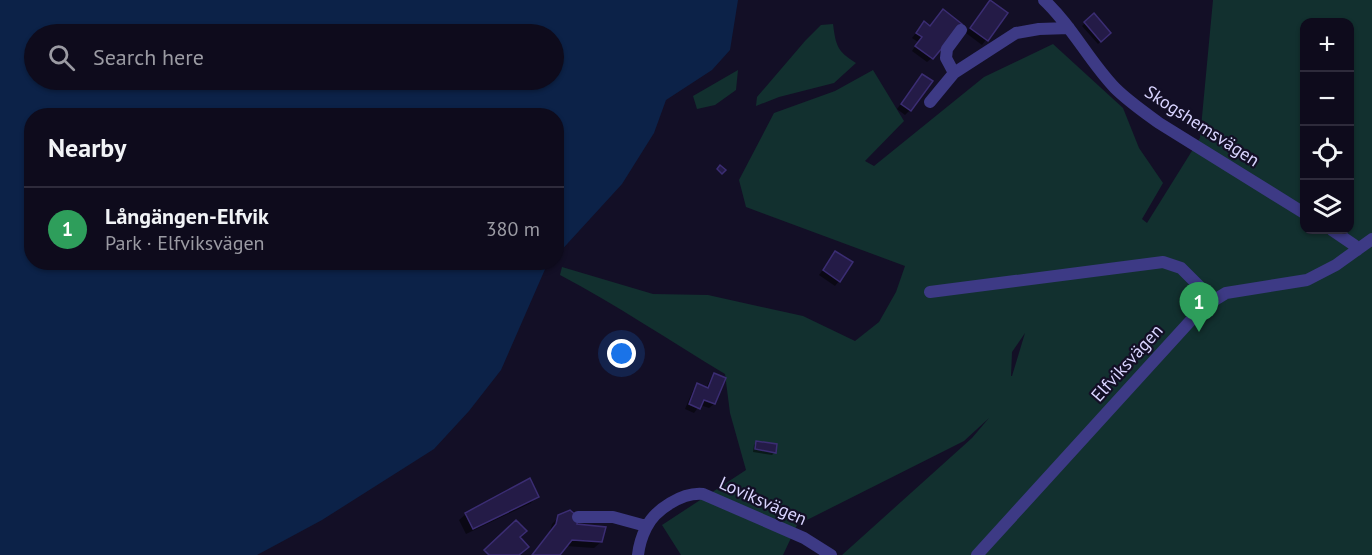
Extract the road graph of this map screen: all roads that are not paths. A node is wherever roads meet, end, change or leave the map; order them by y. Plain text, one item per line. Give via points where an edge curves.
1 (1044, 0) edge
2 (1069, 28) junction
3 (961, 30) dead end
4 (954, 73) junction
5 (930, 102) dead end
6 (1300, 210) edge
7 (1338, 234) edge
8 (1372, 239) edge
9 (1357, 250) junction
10 (930, 292) dead end
11 (1213, 300) junction
12 (578, 517) dead end
13 (646, 526) junction
14 (638, 555) edge
15 (831, 555) edge
16 (977, 555) edge

1 - 2 street, Skogshemsvägen
2 - 4 street via 1016,33
2 - 6 street, Skogshemsvägen via 1115,87 1138,107
3 - 4 street via 947,49 946,58
4 - 5 street
7 - 9 street
8 - 9 street, Elfviksvägen
9 - 11 street, Elfviksvägen via 1307,280 1226,293
10 - 11 street via 1163,262 1181,268
11 - 16 street, Elfviksvägen via 1187,322
12 - 13 street via 613,516
13 - 14 street
13 - 15 street, Loviksvägen via 663,508 685,495 704,494 804,538

